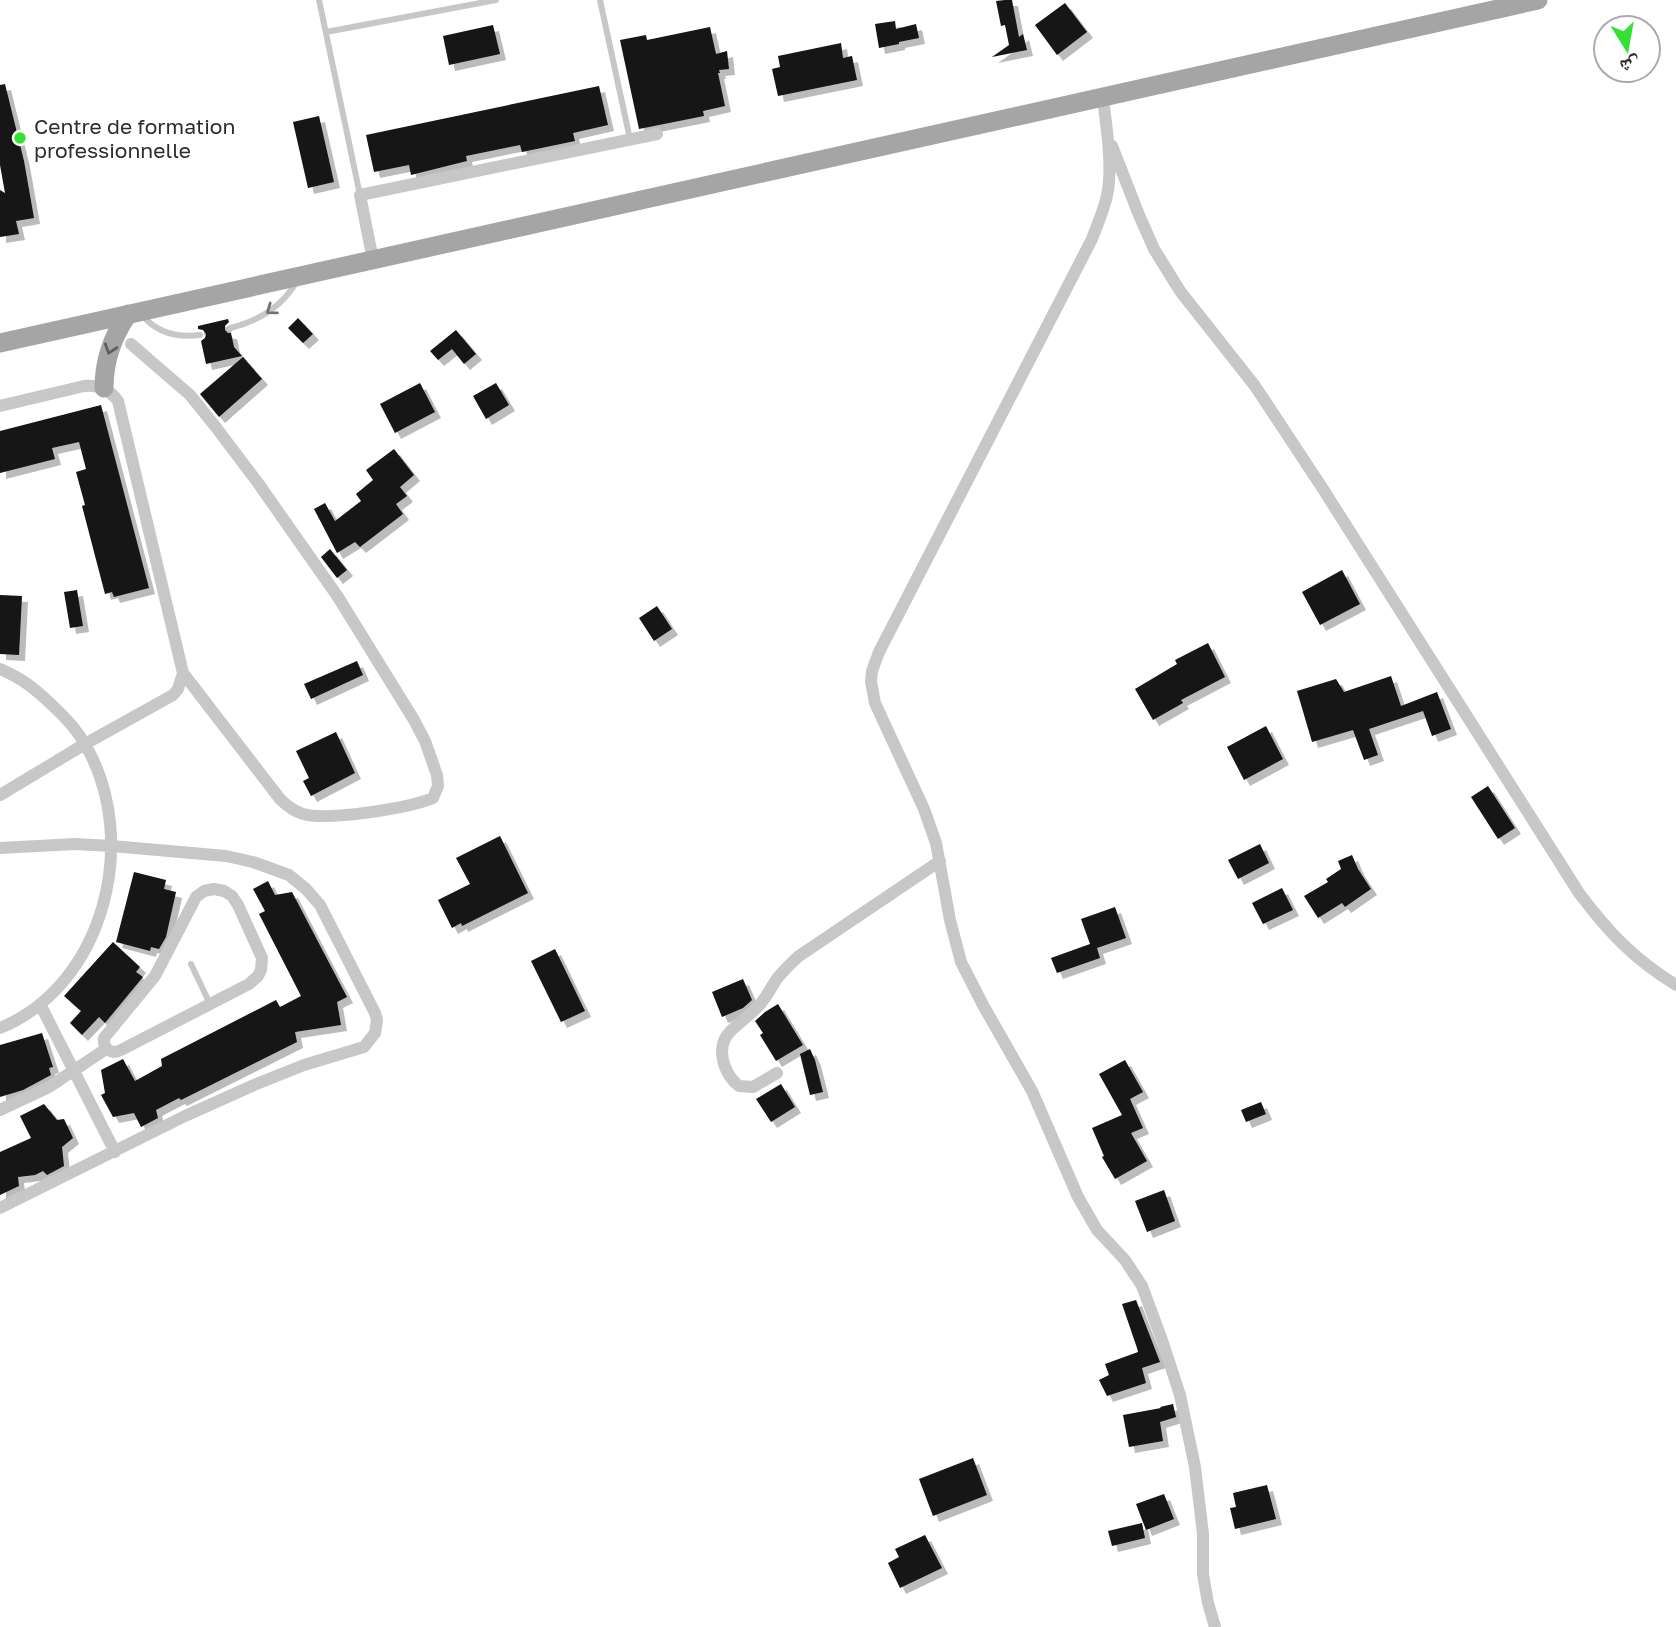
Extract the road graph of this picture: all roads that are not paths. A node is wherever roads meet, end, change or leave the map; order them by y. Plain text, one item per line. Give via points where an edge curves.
1 (319, 0) edge
2 (496, 0) edge
3 (600, 0) edge
4 (1538, 0) edge
5 (326, 32) junction
6 (1103, 98) junction
7 (1106, 132) junction
8 (657, 134) dead end
9 (630, 139) junction
10 (360, 195) junction
11 (373, 260) junction
12 (299, 276) junction
13 (134, 313) junction
14 (230, 328) dead end
15 (200, 335) dead end
16 (0, 343) edge
17 (131, 344) dead end
18 (104, 388) junction
19 (0, 405) edge
20 (0, 669) edge
21 (183, 673) junction
22 (85, 744) junction
23 (0, 795) edge
24 (112, 846) junction
25 (0, 848) edge
26 (940, 862) junction
27 (191, 964) dead end
28 (1676, 985) edge
29 (40, 1004) junction
30 (210, 1004) junction
31 (0, 1028) edge
32 (106, 1048) junction
33 (74, 1071) junction
34 (777, 1073) dead end
35 (0, 1110) edge
36 (115, 1152) junction
37 (0, 1208) edge
38 (1215, 1627) edge

1 - 5 lane
2 - 5 lane
3 - 9 lane
4 - 6 main road
5 - 10 lane
6 - 7 street
6 - 11 main road
7 - 26 street via 1109,183 1092,239 872,671 875,703 924,809
7 - 28 street via 1149,237 1180,291 1255,386 1579,893 1619,942
8 - 9 street
9 - 10 street
10 - 11 street
11 - 12 main road
12 - 13 main road
12 -> 14 lane via 271,311
13 - 15 lane via 166,333
13 - 16 main road
13 -> 18 main road via 120,325 109,349
17 - 21 street via 207,416 338,597 425,741 437,775 433,797 344,815 313,816 295,811 280,799
18 - 19 street via 84,386
18 - 21 street via 122,410
20 - 22 street via 39,692
21 - 22 street via 173,695
22 - 23 street
22 - 24 street via 103,785
24 - 25 street
24 - 29 street via 106,893 95,927 65,979
24 - 36 street via 226,856 289,875 320,905 377,1020 375,1033 364,1047 254,1085
26 - 34 street via 799,957 761,1004 734,1027 721,1048 734,1082 752,1087
26 - 38 street via 961,962 1032,1091 1078,1198 1142,1286 1180,1395 1195,1466 1203,1574
27 - 30 lane
29 - 31 street
29 - 33 street
30 - 32 street via 116,1052
30 - 32 street via 254,981 262,964 232,896 214,889 196,897 155,976 104,1038
32 - 33 street
33 - 35 street
33 - 36 street
36 - 37 street

